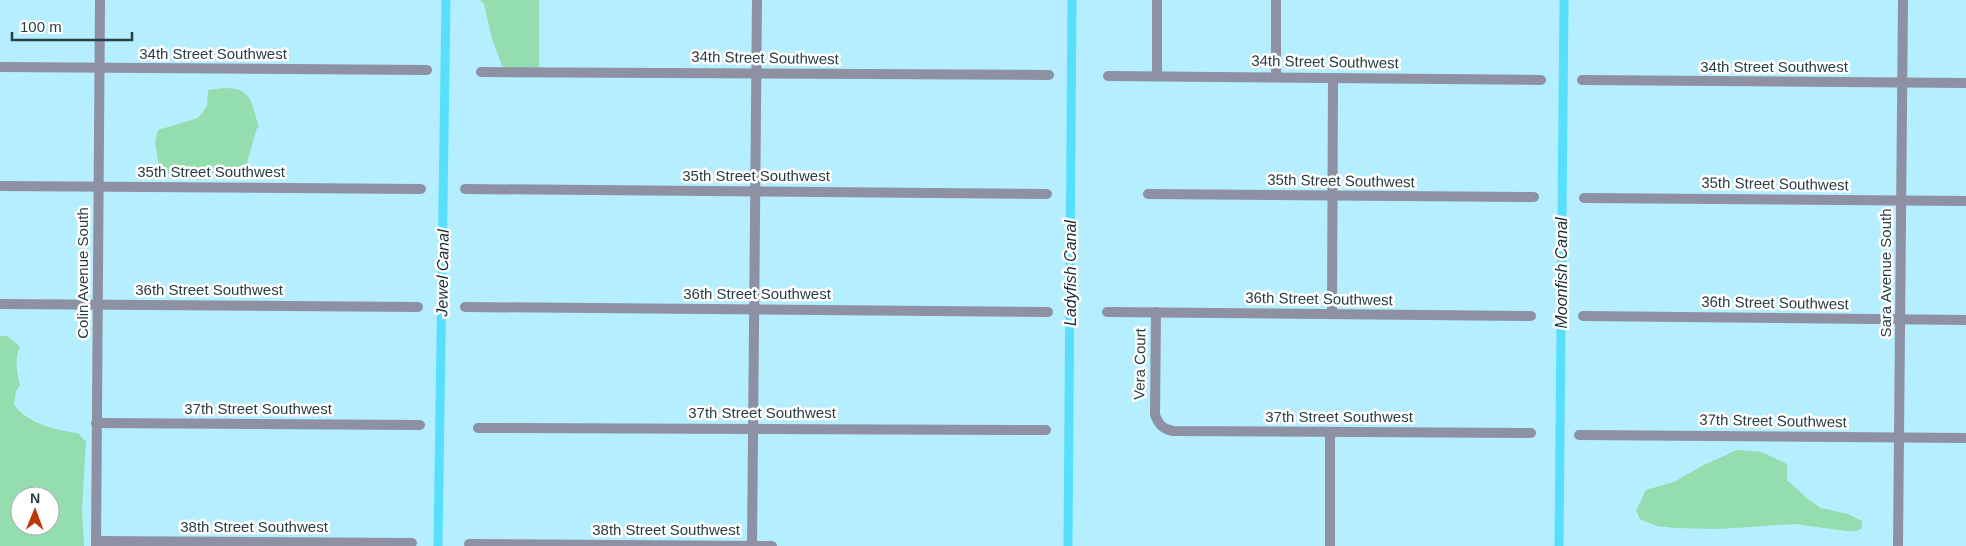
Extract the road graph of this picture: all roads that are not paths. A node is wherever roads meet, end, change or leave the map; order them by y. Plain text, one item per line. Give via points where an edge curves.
1 (100, 0) edge
2 (756, 0) edge
3 (1157, 0) edge
4 (1276, 0) edge
5 (1903, 0) edge
6 (0, 67) edge
7 (99, 68) junction
8 (426, 70) dead end
9 (481, 72) dead end
10 (756, 73) junction
11 (1050, 75) dead end
12 (1108, 76) dead end
13 (1157, 76) junction
14 (1276, 77) junction
15 (1334, 78) junction
16 (1541, 80) dead end
17 (1582, 80) dead end
18 (1903, 83) junction
19 (1966, 84) edge
20 (0, 186) edge
21 (98, 186) junction
22 (421, 189) dead end
23 (465, 189) dead end
24 (755, 191) junction
25 (1047, 194) dead end
26 (1148, 194) dead end
27 (1333, 196) junction
28 (1534, 197) dead end
29 (1584, 198) dead end
30 (1902, 200) junction
31 (1966, 201) edge
32 (0, 304) edge
33 (98, 304) junction
34 (418, 307) dead end
35 (466, 307) dead end
36 (754, 309) junction
37 (1048, 312) dead end
38 (1106, 312) dead end
39 (1156, 312) junction
40 (1332, 314) junction
41 (1532, 316) dead end
42 (1583, 316) dead end
43 (1901, 319) junction
44 (1966, 320) edge
45 (1155, 416) joint
46 (96, 423) junction
47 (420, 425) dead end
48 (478, 428) dead end
49 (753, 428) junction
50 (1046, 430) dead end
51 (1330, 432) junction
52 (1531, 433) dead end
53 (1579, 435) dead end
54 (1899, 437) junction
55 (1966, 438) edge
56 (412, 543) dead end
57 (96, 544) edge
58 (469, 544) dead end
59 (752, 546) edge
60 (772, 546) edge
61 (1330, 546) edge
62 (1898, 546) edge

1 - 7 street, Colin Avenue South
2 - 10 street
3 - 13 street
4 - 14 street
5 - 18 street, Sara Avenue South
6 - 7 street, 34th Street Southwest
7 - 8 street, 34th Street Southwest
7 - 21 street, Colin Avenue South
9 - 10 street, 34th Street Southwest
10 - 11 street, 34th Street Southwest
10 - 24 street
12 - 13 street, 34th Street Southwest
13 - 14 street, 34th Street Southwest
14 - 15 street, 34th Street Southwest
15 - 16 street, 34th Street Southwest
15 - 27 street
17 - 18 street, 34th Street Southwest
18 - 19 street, 34th Street Southwest
18 - 30 street, Sara Avenue South
20 - 21 street, 35th Street Southwest
21 - 22 street, 35th Street Southwest
21 - 33 street, Colin Avenue South
23 - 24 street, 35th Street Southwest
24 - 25 street, 35th Street Southwest
24 - 36 street
26 - 27 street, 35th Street Southwest
27 - 28 street, 35th Street Southwest
27 - 40 street
29 - 30 street, 35th Street Southwest
30 - 31 street, 35th Street Southwest
30 - 43 street, Sara Avenue South
32 - 33 street, 36th Street Southwest
33 - 34 street, 36th Street Southwest
33 - 46 street, Colin Avenue South
35 - 36 street, 36th Street Southwest
36 - 37 street, 36th Street Southwest
36 - 49 street
38 - 39 street, 36th Street Southwest
39 - 40 street, 36th Street Southwest
39 - 45 street, Vera Court
40 - 41 street, 36th Street Southwest
42 - 43 street, 36th Street Southwest
43 - 44 street, 36th Street Southwest
43 - 54 street, Sara Avenue South
45 - 51 street, 37th Street Southwest via 1165,429 1173,431
46 - 47 street, 37th Street Southwest
46 - 57 street, Colin Avenue South
48 - 49 street, 37th Street Southwest
49 - 50 street, 37th Street Southwest
49 - 59 street
51 - 52 street, 37th Street Southwest
51 - 61 street
53 - 54 street, 37th Street Southwest
54 - 55 street, 37th Street Southwest
54 - 62 street, Sara Avenue South
56 - 57 street, 38th Street Southwest
58 - 59 street, 38th Street Southwest
59 - 60 street, 38th Street Southwest

